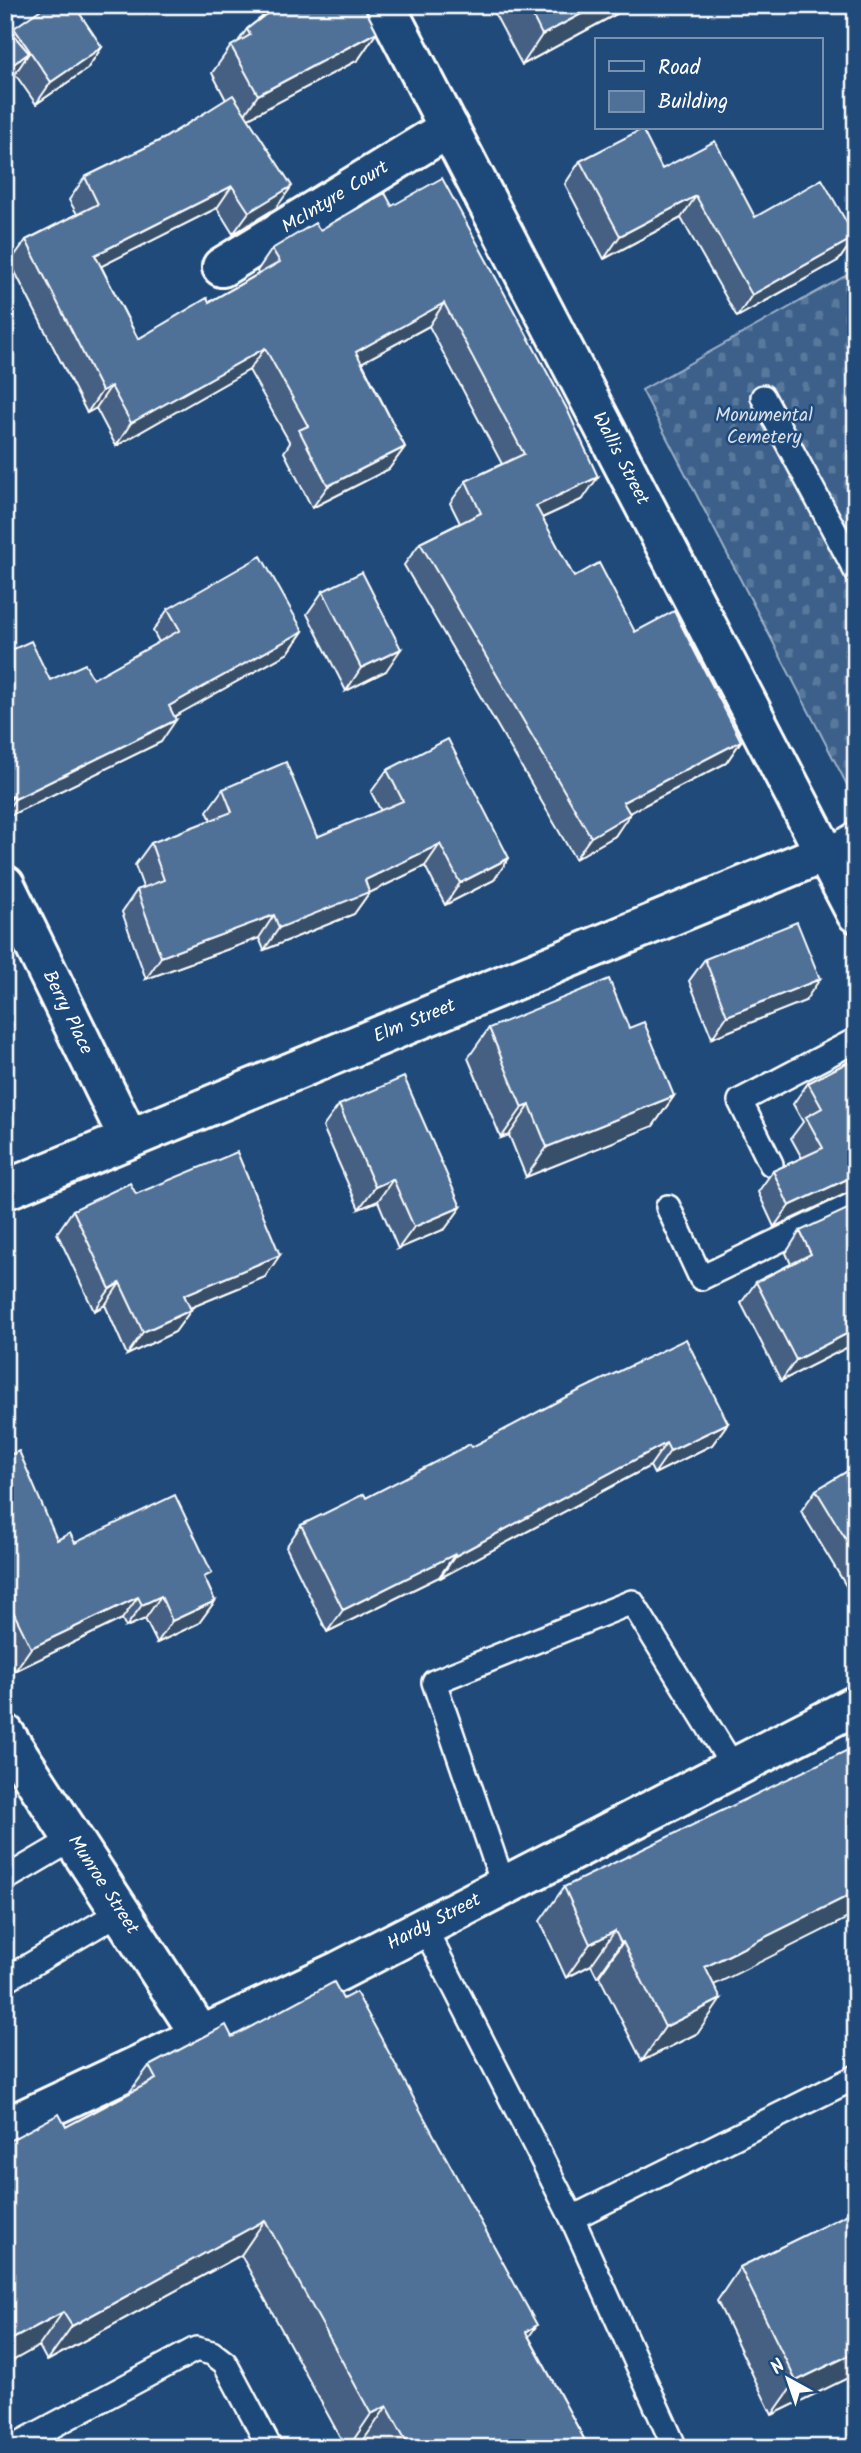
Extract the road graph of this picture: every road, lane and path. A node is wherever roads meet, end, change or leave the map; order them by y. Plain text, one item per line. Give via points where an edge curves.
1 (385, 5) edge
2 (449, 128) junction
3 (222, 267) dead end
4 (763, 397) dead end
5 (856, 571) edge
6 (856, 833) edge
7 (824, 853) junction
8 (5, 885) edge
9 (856, 913) edge
10 (856, 1040) edge
11 (129, 1139) junction
12 (771, 1164) dead end
13 (5, 1190) edge
14 (856, 1203) edge
15 (668, 1208) dead end
16 (856, 1705) edge
17 (5, 1734) edge
18 (734, 1768) junction
19 (73, 1839) junction
20 (5, 1879) edge
21 (504, 1887) junction
22 (120, 1912) junction
23 (424, 1927) junction
24 (5, 1980) edge
25 (201, 2036) junction
26 (856, 2077) edge
27 (5, 2128) edge
28 (572, 2218) junction
29 (10, 2448) edge
30 (271, 2448) edge
31 (675, 2448) edge

1 - 2 street, Wallis Street
2 - 3 street, McIntyre Court
2 - 7 street, Wallis Street
4 - 5 lane
6 - 7 lane
7 - 9 street, Wallis Street
7 - 11 street, Elm Street
8 - 11 street, Berry Place
10 - 12 lane via 740,1101
11 - 13 street, Elm Street
14 - 15 lane via 701,1279
16 - 18 street, Hardy Street
17 - 19 street, Munroe Street
18 - 21 street, Hardy Street
18 - 21 lane via 632,1602 434,1682
19 - 20 lane
19 - 22 street, Munroe Street
21 - 23 street, Hardy Street
22 - 24 lane
22 - 25 street, Munroe Street
23 - 25 street, Hardy Street
23 - 28 lane
25 - 27 street, Hardy Street
26 - 28 lane
28 - 31 lane
29 - 30 lane via 196,2349 225,2363

